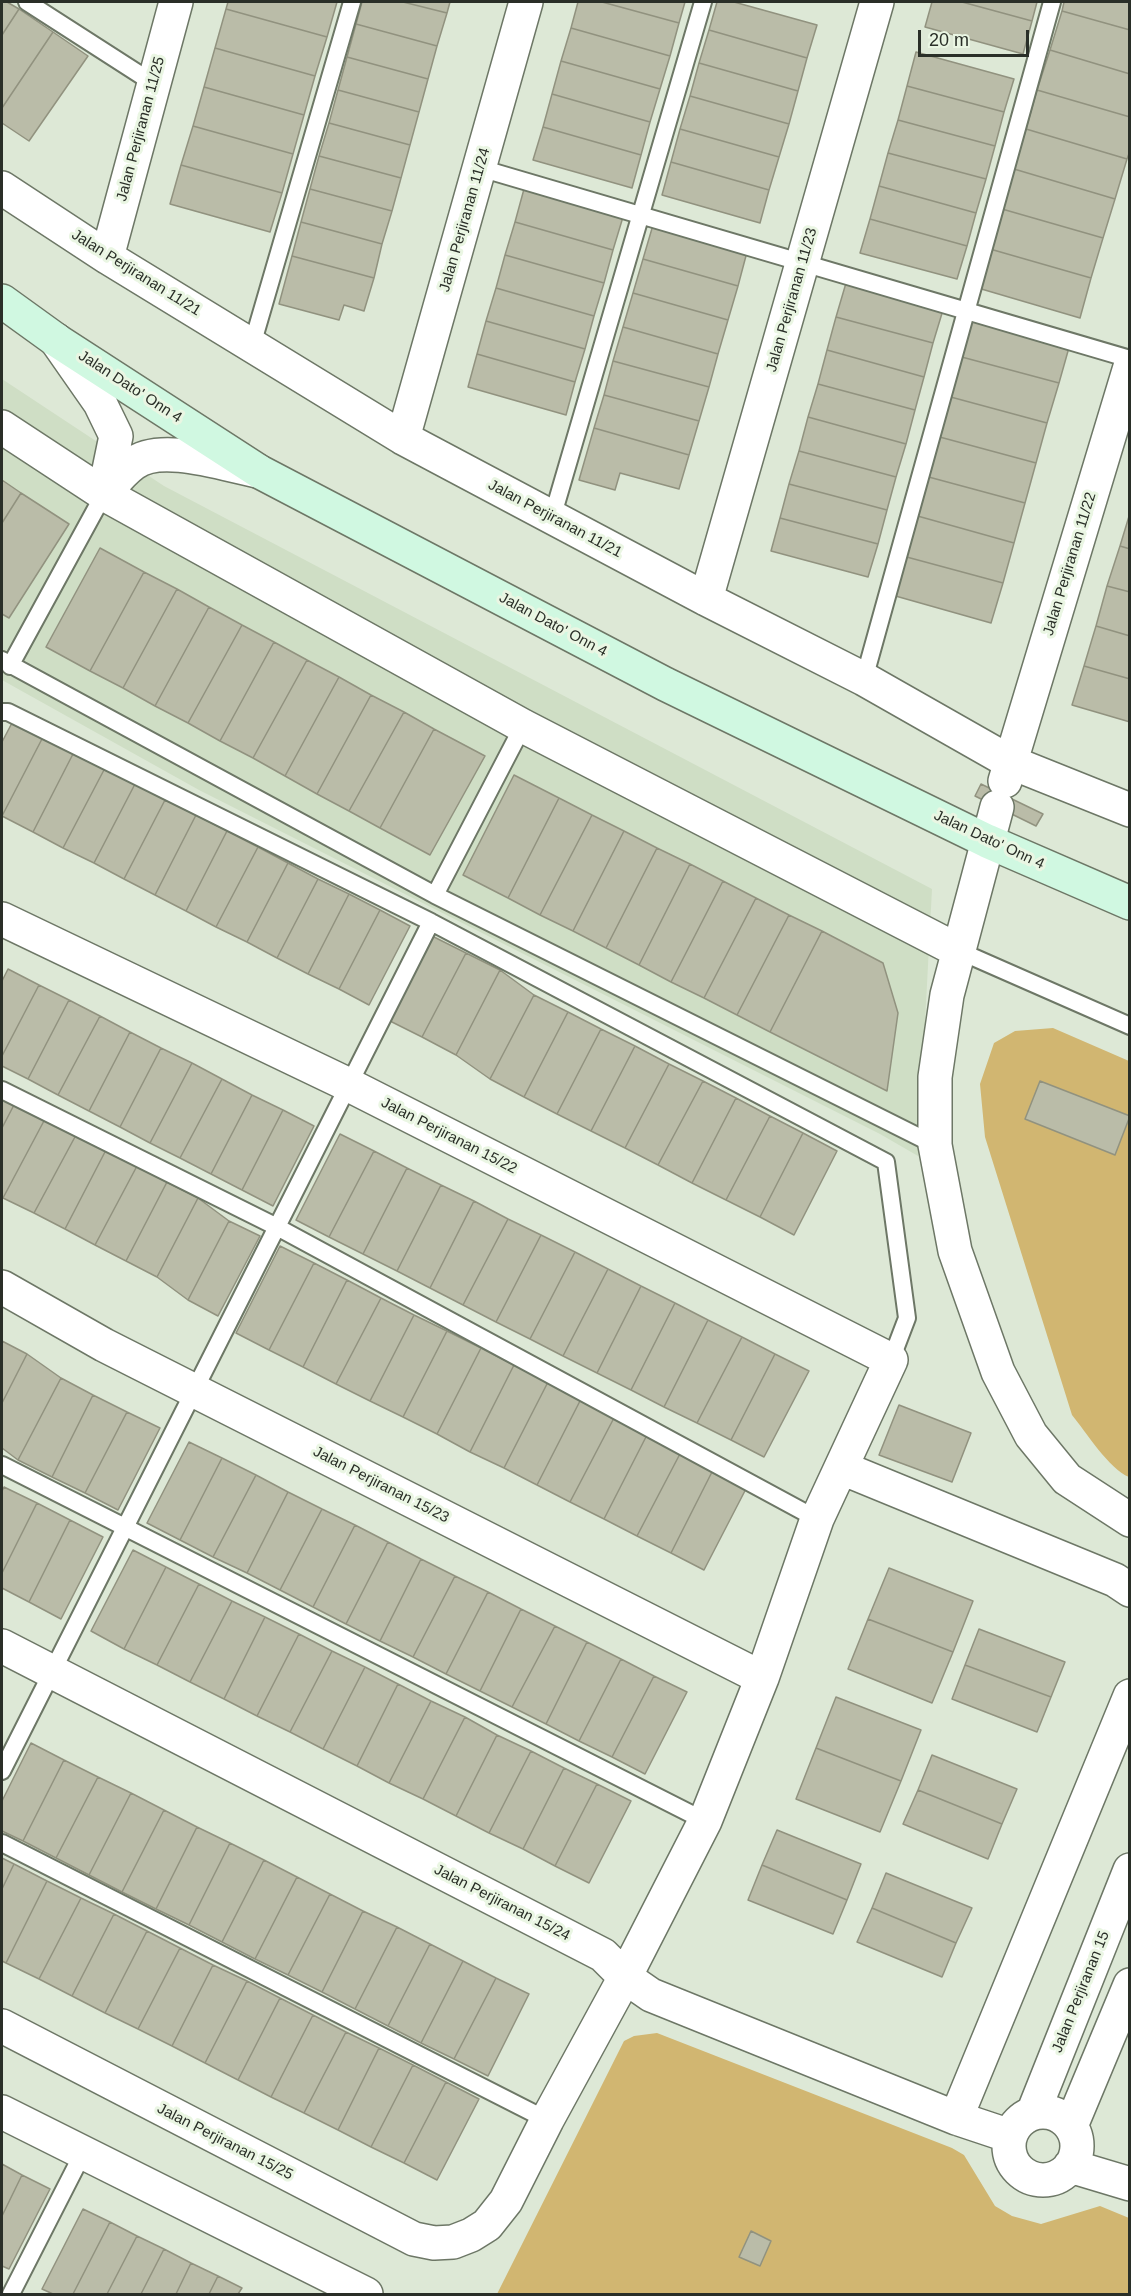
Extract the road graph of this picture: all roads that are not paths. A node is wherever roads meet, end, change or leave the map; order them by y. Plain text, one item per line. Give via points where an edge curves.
1 (27, 2) edge
2 (176, 2) edge
3 (352, 2) edge
4 (526, 2) edge
5 (704, 2) edge
6 (877, 2) edge
7 (1052, 2) edge
8 (153, 83) junction
9 (480, 168) junction
10 (2, 188) edge
11 (642, 216) junction
12 (106, 256) junction
13 (803, 263) junction
14 (2, 301) edge
15 (967, 311) junction
16 (56, 340) junction
17 (252, 345) junction
18 (1130, 359) edge
19 (1130, 367) edge
20 (2, 427) edge
21 (403, 438) junction
22 (260, 472) junction
23 (104, 494) junction
24 (552, 518) junction
25 (706, 599) junction
26 (6, 663) edge
27 (864, 679) junction
28 (2, 712) edge
29 (523, 726) junction
30 (1010, 762) junction
31 (1130, 810) edge
32 (987, 841) junction
33 (435, 895) junction
34 (1130, 903) edge
35 (2, 919) edge
36 (431, 922) junction
37 (957, 950) junction
38 (1130, 1026) edge
39 (349, 1085) junction
40 (2, 1090) edge
41 (935, 1145) junction
42 (277, 1227) junction
43 (2, 1287) edge
44 (891, 1360) junction
45 (195, 1390) junction
46 (2, 1465) edge
47 (842, 1468) junction
48 (817, 1519) junction
49 (1130, 1520) edge
50 (124, 1528) junction
51 (1130, 1590) edge
52 (2, 1646) edge
53 (52, 1671) junction
54 (762, 1678) junction
55 (1130, 1696) edge
56 (2, 1771) edge
57 (705, 1821) junction
58 (2, 1843) edge
59 (1130, 1870) edge
60 (625, 1977) junction
61 (1130, 1985) edge
62 (2, 2026) edge
63 (2, 2112) edge
64 (1033, 2113) junction
65 (956, 2118) junction
66 (547, 2120) junction
67 (1071, 2126) junction
68 (1010, 2136) junction
69 (83, 2153) junction
70 (1070, 2166) junction
71 (1129, 2181) edge
72 (10, 2292) edge
73 (366, 2295) edge

1 - 8 lane
2 - 8 street, Jalan Perjiranan 11/25
3 - 17 lane
4 - 9 street, Jalan Perjiranan 11/24
5 - 11 lane
6 - 13 street, Jalan Perjiranan 11/23
7 - 15 lane
8 - 12 street, Jalan Perjiranan 11/25
9 - 11 lane
9 - 21 street, Jalan Perjiranan 11/24
10 - 12 street, Jalan Perjiranan 11/21
11 - 13 lane
11 - 24 lane
12 - 17 street, Jalan Perjiranan 11/21
13 - 15 lane
13 - 25 street, Jalan Perjiranan 11/23
14 - 16 main road, Jalan Dato' Onn 4
15 - 18 lane
15 - 27 lane
16 - 22 main road, Jalan Dato' Onn 4
16 - 23 street via 100,403 116,436
17 - 21 street, Jalan Perjiranan 11/21
19 - 30 street, Jalan Perjiranan 11/22
20 - 23 street
21 - 24 street, Jalan Perjiranan 11/21
22 - 23 street via 176,454 158,454 134,463
22 - 32 main road, Jalan Dato' Onn 4 via 665,684
23 - 26 lane
23 - 29 street
24 - 25 street, Jalan Perjiranan 11/21
25 - 27 street, Jalan Perjiranan 11/21
26 - 33 lane
27 - 30 street, Jalan Perjiranan 11/21
28 - 36 lane
29 - 33 lane
29 - 37 street
30 - 31 street, Jalan Perjiranan 11/21
30 - 32 street, Jalan Perjiranan 11/22
32 - 34 main road, Jalan Dato' Onn 4
32 - 37 street, Jalan Perjiranan 11/22
33 - 41 lane
35 - 39 street, Jalan Perjiranan 15/22
36 - 39 lane
36 - 44 lane via 886,1162 907,1318
37 - 38 lane
37 - 41 street, Jalan Perjiranan 11/22 via 935,1077
39 - 42 lane
39 - 44 street, Jalan Perjiranan 15/22
40 - 42 lane
41 - 49 street, Jalan Perjiranan 11/22 via 955,1251 998,1372 1031,1435 1067,1479
42 - 45 lane
42 - 48 lane
43 - 45 street, Jalan Perjiranan 15/23 via 104,1345
44 - 47 street
45 - 50 lane
45 - 54 street, Jalan Perjiranan 15/23
46 - 50 lane
47 - 48 street
47 - 51 street via 1115,1580
48 - 54 street
50 - 53 lane
50 - 57 lane
52 - 53 street, Jalan Perjiranan 15/24
53 - 56 lane
53 - 60 street, Jalan Perjiranan 15/24 via 603,1955
54 - 57 street
55 - 65 street
57 - 60 street
58 - 66 lane
59 - 64 street, Jalan Perjiranan 15
60 - 65 street, Jalan Perjiranan 15/24 via 651,1995
60 - 66 street
61 - 67 street
62 - 66 street, Jalan Perjiranan 15/25 via 414,2239 434,2243 453,2242 487,2224 506,2201
63 - 69 street
64 - 67 street via 1060,2116
64 - 68 street via 1015,2126
65 - 68 street, Jalan Perjiranan 15/24
67 - 70 street via 1077,2146
68 - 70 street via 1012,2162 1033,2178 1047,2180
69 - 72 lane
69 - 73 street
70 - 71 street

